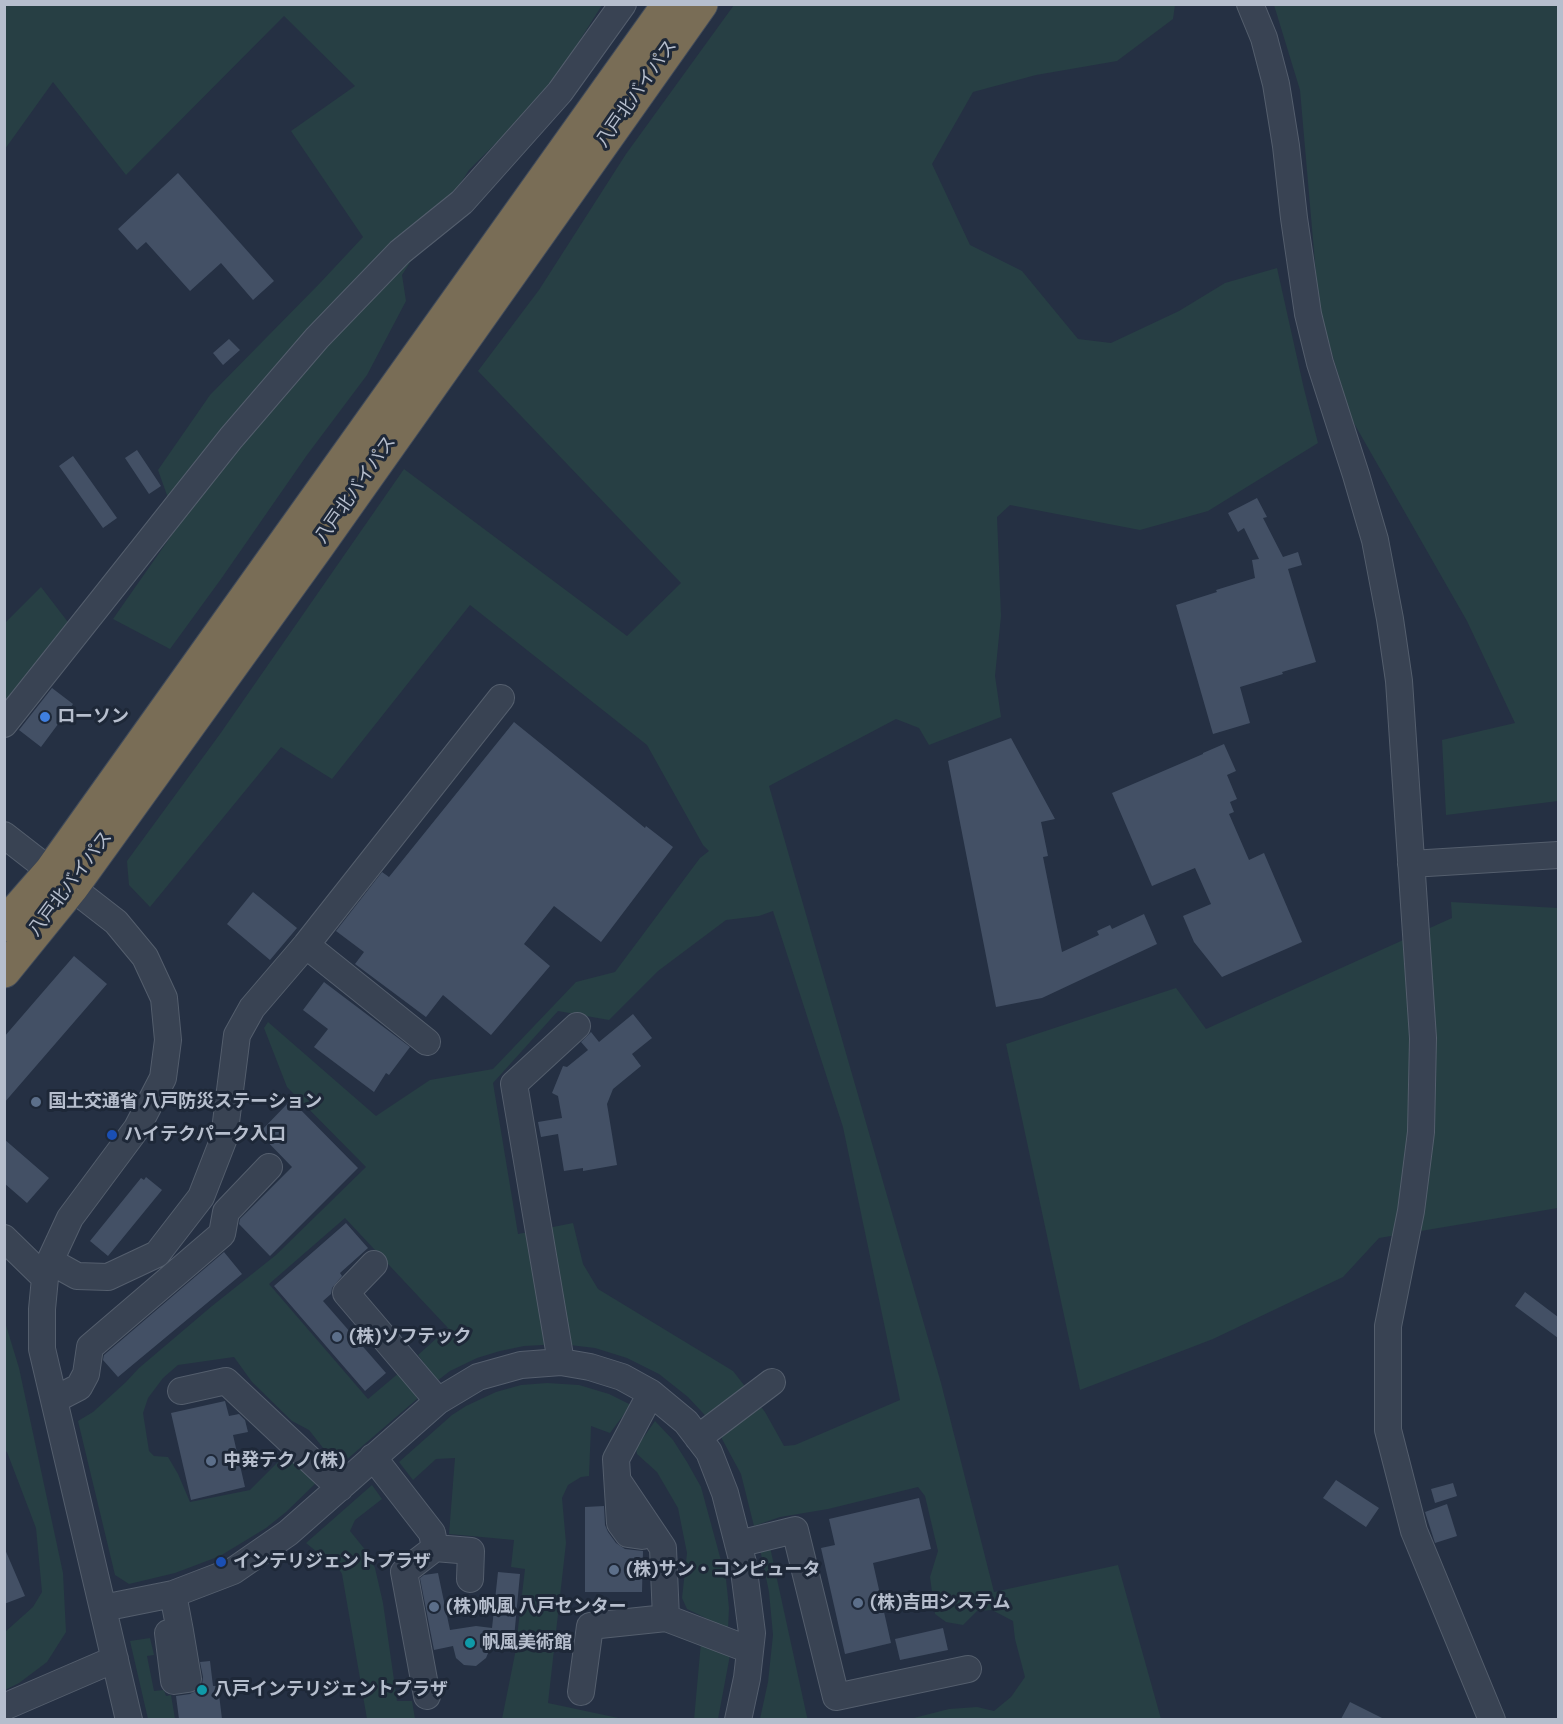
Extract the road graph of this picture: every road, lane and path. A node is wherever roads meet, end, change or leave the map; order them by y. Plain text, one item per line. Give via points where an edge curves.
1 (623, 4) edge
2 (669, 4) edge
3 (701, 4) edge
4 (1250, 4) edge
5 (501, 698) dead end
6 (4, 724) edge
7 (4, 835) edge
8 (1558, 855) edge
9 (1412, 864) junction
10 (61, 879) junction
11 (4, 925) edge
12 (306, 945) junction
13 (4, 971) edge
14 (578, 1026) dead end
15 (427, 1042) dead end
16 (268, 1167) dead end
17 (201, 1197) junction
18 (226, 1212) junction
19 (4, 1238) edge
20 (374, 1264) dead end
21 (47, 1269) junction
22 (561, 1362) junction
23 (771, 1382) dead end
24 (181, 1391) dead end
25 (651, 1393) junction
26 (54, 1400) junction
27 (438, 1401) junction
28 (698, 1438) junction
29 (373, 1457) junction
30 (340, 1488) junction
31 (738, 1544) junction
32 (435, 1548) junction
33 (470, 1579) dead end
34 (173, 1594) junction
35 (103, 1608) junction
36 (666, 1618) junction
37 (180, 1631) dead end
38 (750, 1650) junction
39 (115, 1659) junction
40 (968, 1669) dead end
41 (581, 1692) dead end
42 (427, 1696) dead end
43 (4, 1707) edge
44 (129, 1719) edge
45 (738, 1719) edge
46 (1492, 1719) edge

1 - 6 street via 561,92 462,202 400,252 231,438
2 - 10 highway, 八戸北バイパス
3 - 10 highway, 八戸北バイパス via 316,547
4 - 9 street via 1276,84 1310,324 1375,540 1390,618 1399,681
5 - 12 street
7 - 10 street
8 - 9 street
9 - 46 street via 1423,1038 1421,1132 1411,1211 1388,1326 1388,1430 1414,1531
10 - 11 highway, 八戸北バイパス
10 - 13 highway, 八戸北バイパス
10 - 21 street via 116,922 146,957 164,998 168,1041 163,1078 137,1128 70,1218
12 - 15 street
12 - 17 street via 252,1008 237,1035 224,1138
14 - 22 street via 514,1084
16 - 18 street
17 - 18 street
17 - 21 street via 157,1254 108,1277 77,1276
18 - 26 street via 222,1234 90,1347 86,1374 79,1387
19 - 21 street
20 - 27 street via 346,1293
21 - 26 street via 42,1349
22 - 25 street via 622,1377
22 - 27 street via 521,1365 478,1377
23 - 28 street
24 - 30 street via 226,1381
25 - 28 street via 686,1422
25 - 36 street via 616,1459 617,1479 663,1548
26 - 35 street
27 - 29 street
28 - 31 street via 709,1452 725,1493
29 - 30 street
29 - 32 street via 432,1533
30 - 34 street via 288,1533 233,1571
31 - 38 street via 752,1633
31 - 40 street via 795,1530 836,1697
32 - 33 street via 471,1551
32 - 42 street via 404,1572
34 - 35 street
34 - 37 street
35 - 39 street
36 - 38 street
36 - 41 street via 590,1626
38 - 45 street
39 - 43 street
39 - 44 street

